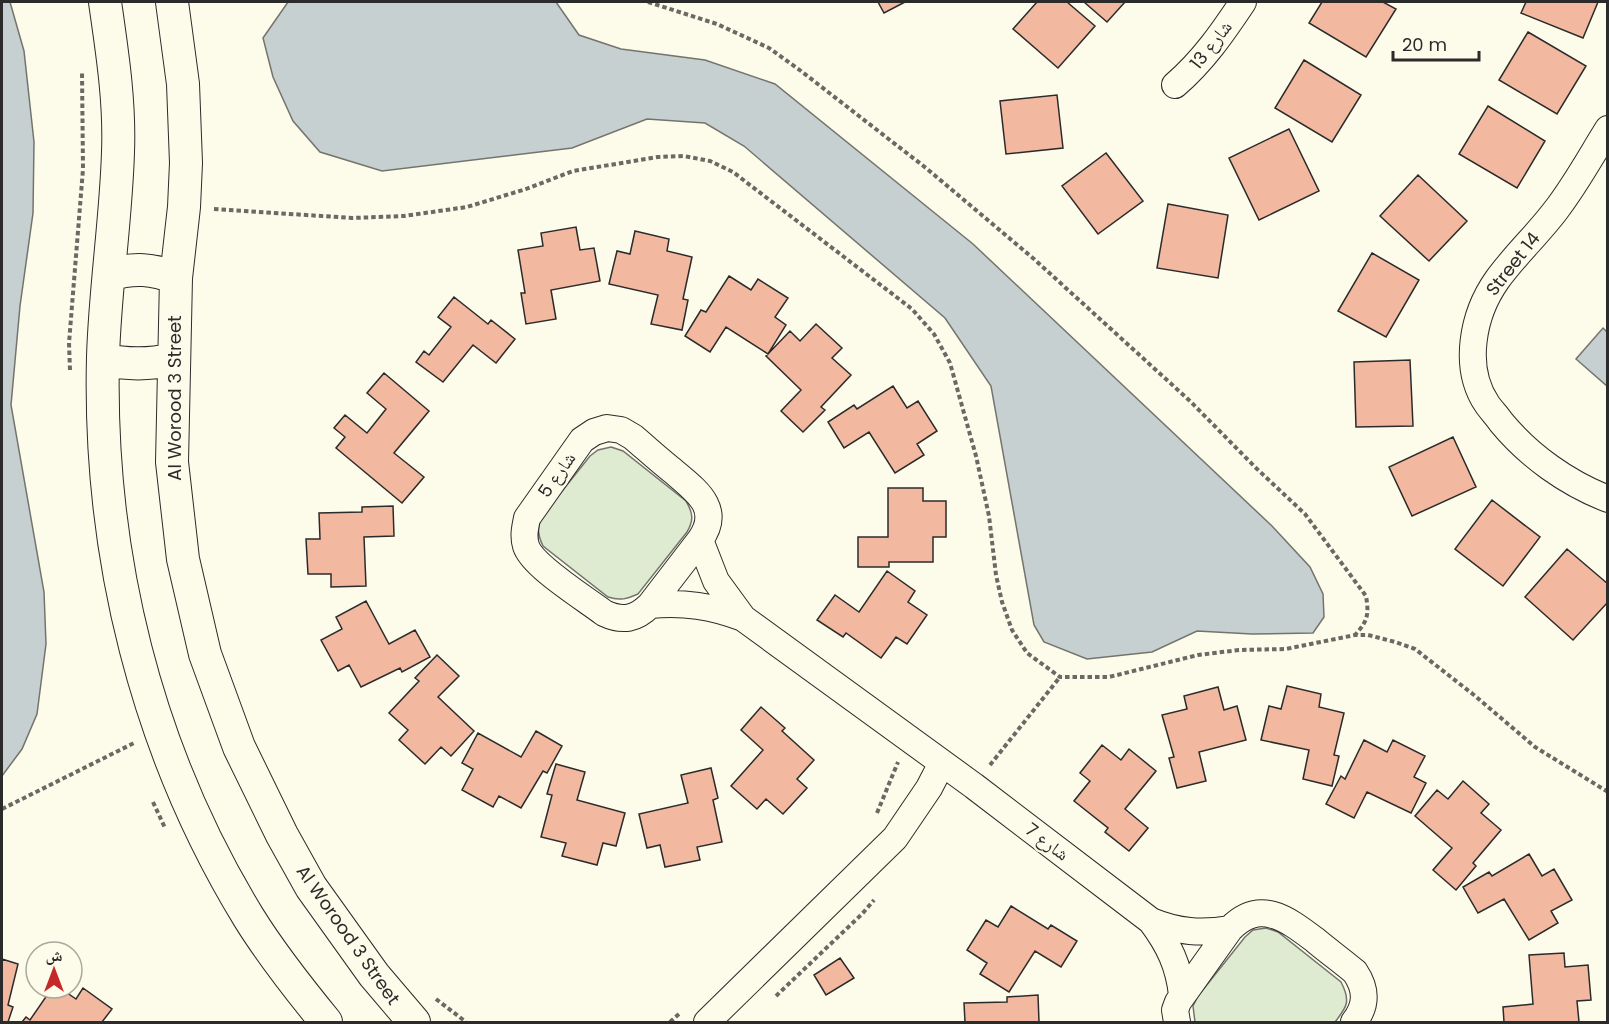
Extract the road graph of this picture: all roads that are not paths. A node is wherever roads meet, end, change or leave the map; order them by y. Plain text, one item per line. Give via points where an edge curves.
1 (105, 2) edge
2 (172, 2) edge
3 (1243, 2) edge
4 (1175, 85) dead end
5 (1608, 129) edge
6 (109, 274) junction
7 (176, 278) junction
8 (103, 359) junction
9 (173, 359) junction
10 (1608, 499) edge
11 (700, 540) junction
12 (650, 605) junction
13 (743, 618) junction
14 (942, 763) junction
15 (1151, 921) junction
16 (1230, 929) junction
17 (1182, 995) junction
18 (326, 1023) edge
19 (414, 1023) edge
20 (707, 1023) edge
21 (1177, 1023) edge
22 (1354, 1023) edge

1 - 6 street via 115,73 118,150
2 - 7 street, Al Worood 3 Street via 183,84 186,163
3 - 4 street, شارع 13 via 1214,44
5 - 10 street, Street 14 via 1558,207 1498,278 1486,297 1473,339 1478,382 1486,403 1507,429 1558,473
6 - 7 street via 143,269
6 - 8 street
7 - 9 street, Al Worood 3 Street
8 - 9 street via 134,364
8 - 18 street via 104,464 115,555 133,645 160,733 216,860 290,977
9 - 19 street, Al Worood 3 Street via 172,462 183,559 205,654 239,747 311,887
11 - 12 street, شارع 5
11 - 12 street, شارع 5 via 709,523 695,489 621,430 607,428 582,440 527,518 526,548 534,561 604,613 629,619
11 - 13 street, شارع 5 via 716,581
12 - 13 street, شارع 5 via 698,605
13 - 14 street, شارع 5
14 - 15 street, شارع 7
14 - 20 street via 895,838
15 - 16 street, شارع 7 via 1190,932
15 - 17 street, شارع 7 via 1173,956
16 - 17 street, شارع 7
16 - 22 street, شارع 7 via 1237,921 1264,913 1291,922 1359,977 1364,1007
17 - 21 street, شارع 7 via 1175,1010

